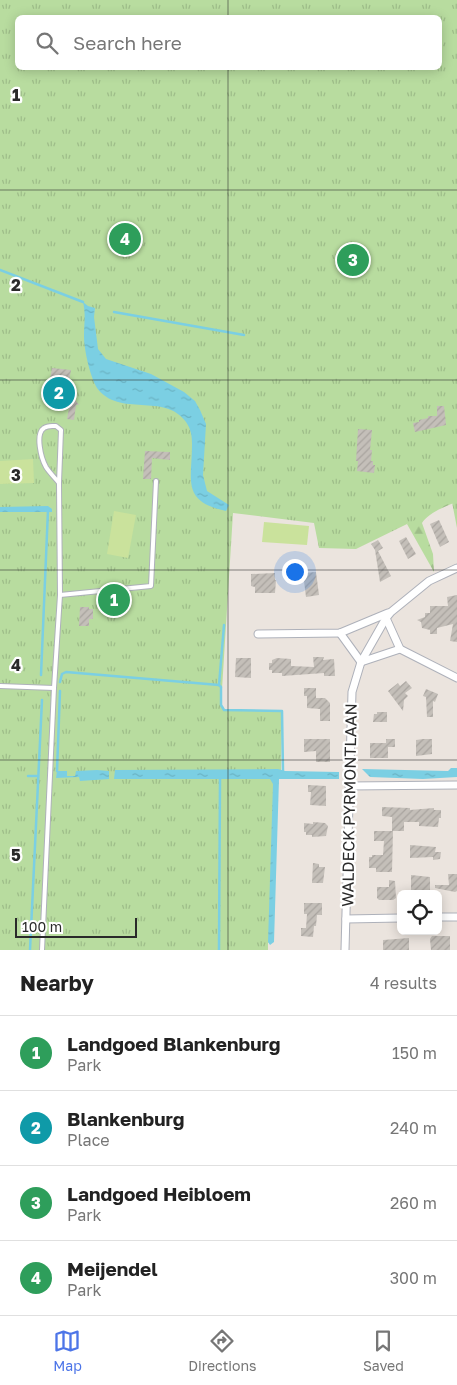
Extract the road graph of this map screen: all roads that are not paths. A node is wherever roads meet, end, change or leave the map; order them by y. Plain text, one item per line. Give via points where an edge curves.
1 (156, 481) dead end
2 (59, 483) junction
3 (457, 568) edge
4 (60, 595) junction
5 (391, 612) junction
6 (386, 618) junction
7 (340, 632) junction
8 (258, 634) dead end
9 (400, 649) junction
10 (361, 662) junction
11 (457, 678) edge
12 (0, 686) edge
13 (54, 688) junction
14 (457, 785) edge
15 (350, 786) junction
16 (442, 917) edge
17 (457, 917) edge
18 (397, 918) edge
19 (346, 919) junction
20 (42, 950) edge
21 (345, 950) edge

1 - 4 lane via 151,586
2 - 2 lane via 61,430 48,426 42,429 40,436 42,454 46,466
2 - 4 lane
3 - 5 street via 429,581
4 - 13 lane
5 - 6 street, WALDECK PYRMONTLAAN
5 - 7 street
6 - 9 street
6 - 10 street, WALDECK PYRMONTLAAN
7 - 8 street
7 - 10 street
9 - 10 street
9 - 11 street
10 - 15 street, WALDECK PYRMONTLAAN via 352,692
12 - 13 lane
13 - 20 lane
14 - 15 street
15 - 19 street, WALDECK PYRMONTLAAN
16 - 17 street
18 - 19 street
19 - 21 street, WALDECK PYRMONTLAAN

